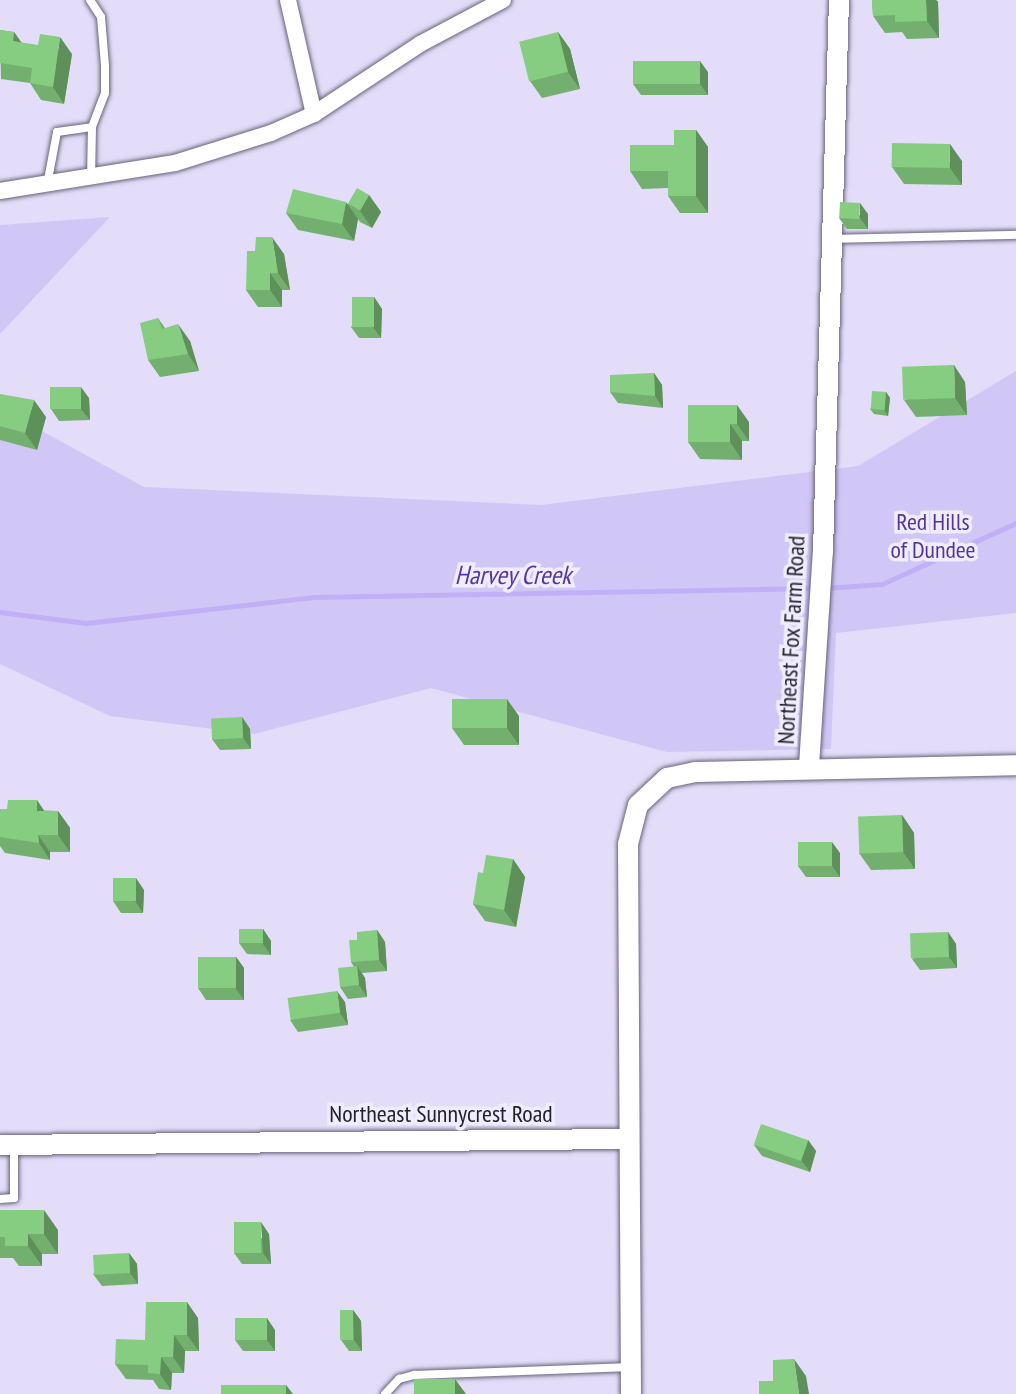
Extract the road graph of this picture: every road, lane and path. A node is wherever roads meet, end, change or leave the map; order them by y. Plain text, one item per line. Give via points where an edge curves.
1 (90, 0) edge
2 (288, 0) edge
3 (503, 0) edge
4 (839, 0) edge
5 (314, 114) junction
6 (92, 127) junction
7 (91, 180) junction
8 (47, 186) junction
9 (0, 191) edge
10 (1016, 235) edge
11 (832, 239) junction
12 (1016, 765) edge
13 (809, 766) junction
14 (627, 1139) junction
15 (7, 1145) edge
16 (0, 1199) edge
17 (632, 1367) junction
18 (385, 1394) edge
19 (631, 1394) edge

1 - 6 lane via 101,17 105,66 105,93
2 - 5 street
3 - 5 street via 420,44
4 - 11 street, Northeast Fox Farm Road
5 - 7 street via 226,149
6 - 7 lane
6 - 8 lane via 57,132
7 - 8 street
8 - 9 street
10 - 11 lane
11 - 13 street, Northeast Fox Farm Road via 823,552
12 - 13 street
13 - 14 street, Northeast Fox Farm Road via 667,778 638,805 628,844
14 - 15 street, Northeast Sunnycrest Road
14 - 17 street
15 - 16 lane via 14,1198
17 - 18 lane via 414,1375 399,1379
17 - 19 street

